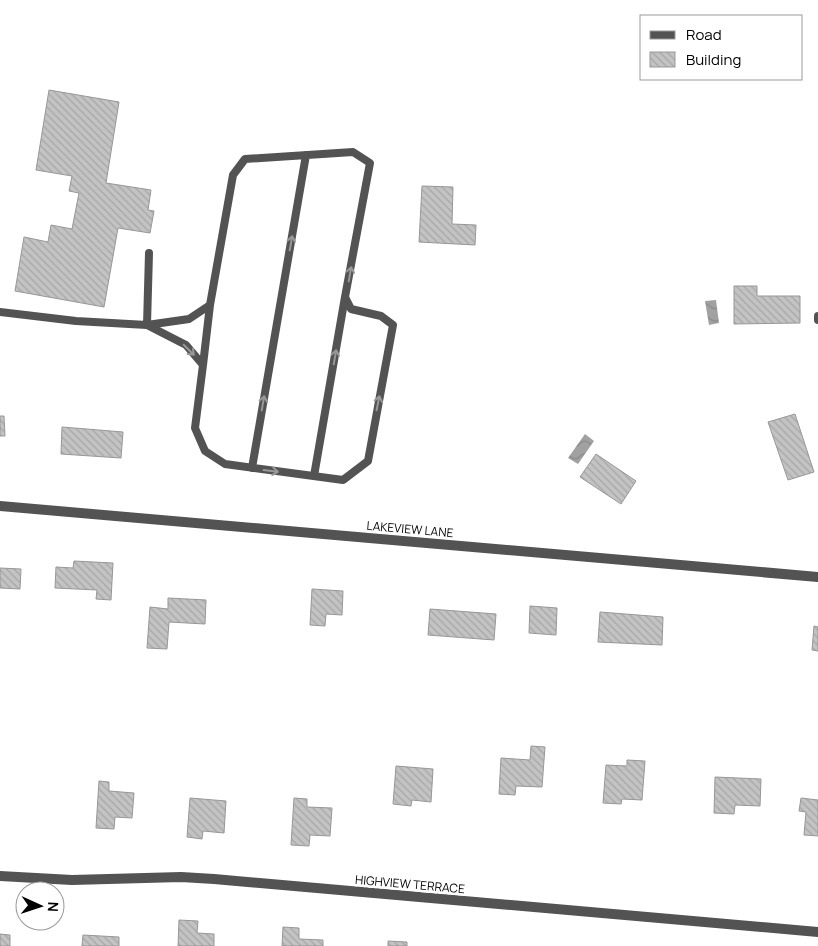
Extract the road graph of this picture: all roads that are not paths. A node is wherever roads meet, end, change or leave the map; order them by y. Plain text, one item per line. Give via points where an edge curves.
1 (306, 155) junction
2 (149, 253) dead end
3 (346, 297) junction
4 (210, 305) junction
5 (0, 312) edge
6 (818, 316) edge
7 (818, 320) edge
8 (147, 325) junction
9 (203, 365) junction
10 (252, 468) junction
11 (314, 476) junction
12 (0, 506) edge
13 (818, 577) edge
14 (0, 876) edge
15 (818, 932) edge

3 -> 1 lane via 370,163 353,152
1 - 4 lane via 244,158 233,175
10 -> 1 lane
2 - 8 lane
11 -> 3 lane
11 -> 3 lane via 343,480 368,461 393,325 381,316 351,309
4 - 8 lane via 189,319
4 - 9 lane
5 - 8 lane
6 - 7 lane
8 -> 9 lane via 186,345
9 - 10 lane via 195,428 205,451 224,464
10 -> 11 lane
12 - 13 street, LAKEVIEW LANE
14 - 15 street, HIGHVIEW TERRACE via 72,880 214,879

